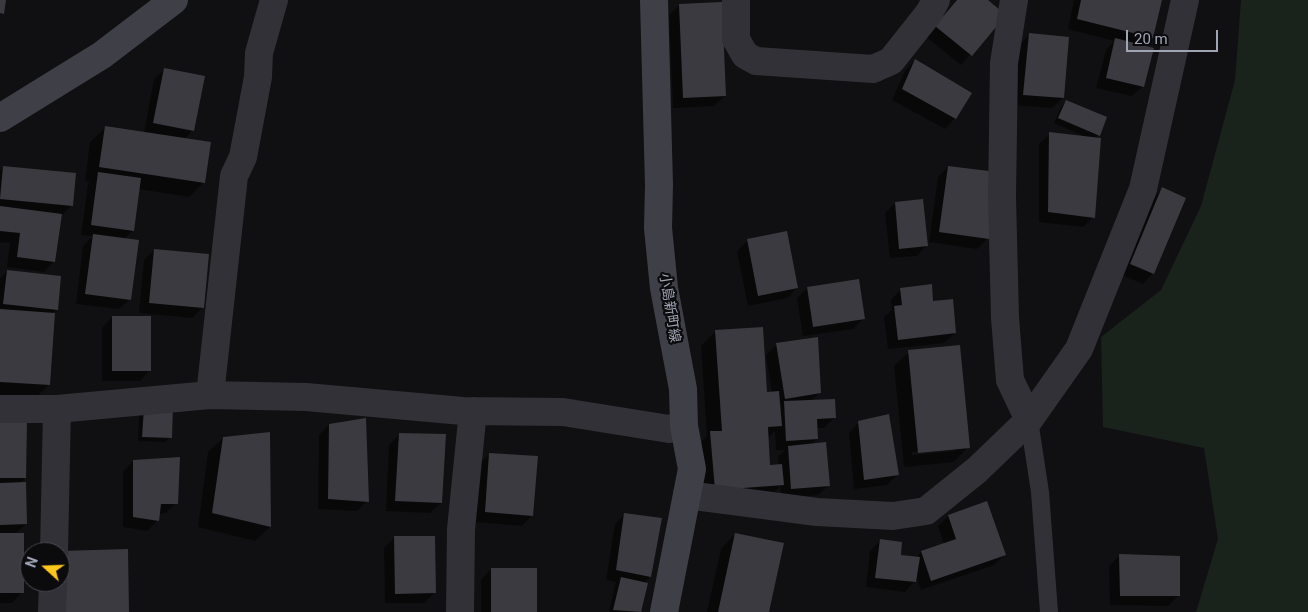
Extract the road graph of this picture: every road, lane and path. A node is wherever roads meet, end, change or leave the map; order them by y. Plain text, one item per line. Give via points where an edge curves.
1 (174, 0) edge
2 (274, 0) edge
3 (654, 0) edge
4 (736, 0) edge
5 (936, 0) edge
6 (1014, 0) edge
7 (1185, 0) edge
8 (0, 118) edge
9 (210, 395) junction
10 (0, 409) edge
11 (57, 409) junction
12 (473, 412) junction
13 (1029, 420) junction
14 (684, 426) junction
15 (687, 495) junction
16 (54, 542) edge
17 (53, 592) edge
18 (52, 612) edge
19 (460, 612) edge
20 (664, 612) edge
21 (1049, 612) edge

1 - 8 main road via 102,55
2 - 9 street via 259,53 258,77 242,157 234,176
3 - 14 main road, 小島新町線 via 658,228 664,288 683,389
4 - 5 street via 736,40 746,55 756,61 873,69 891,61 929,14
6 - 13 street via 1004,63 1004,318 1010,380
7 - 13 street via 1142,189 1079,349
9 - 11 street
9 - 12 street via 306,397
10 - 11 street
11 - 16 street
12 - 14 street via 563,412 669,429
12 - 19 street via 461,529
13 - 15 street via 977,470 926,511 893,516 817,512
13 - 21 lane via 1040,492
14 - 15 main road, 小島新町線 via 692,470
15 - 20 main road, 小島新町線
17 - 18 street

